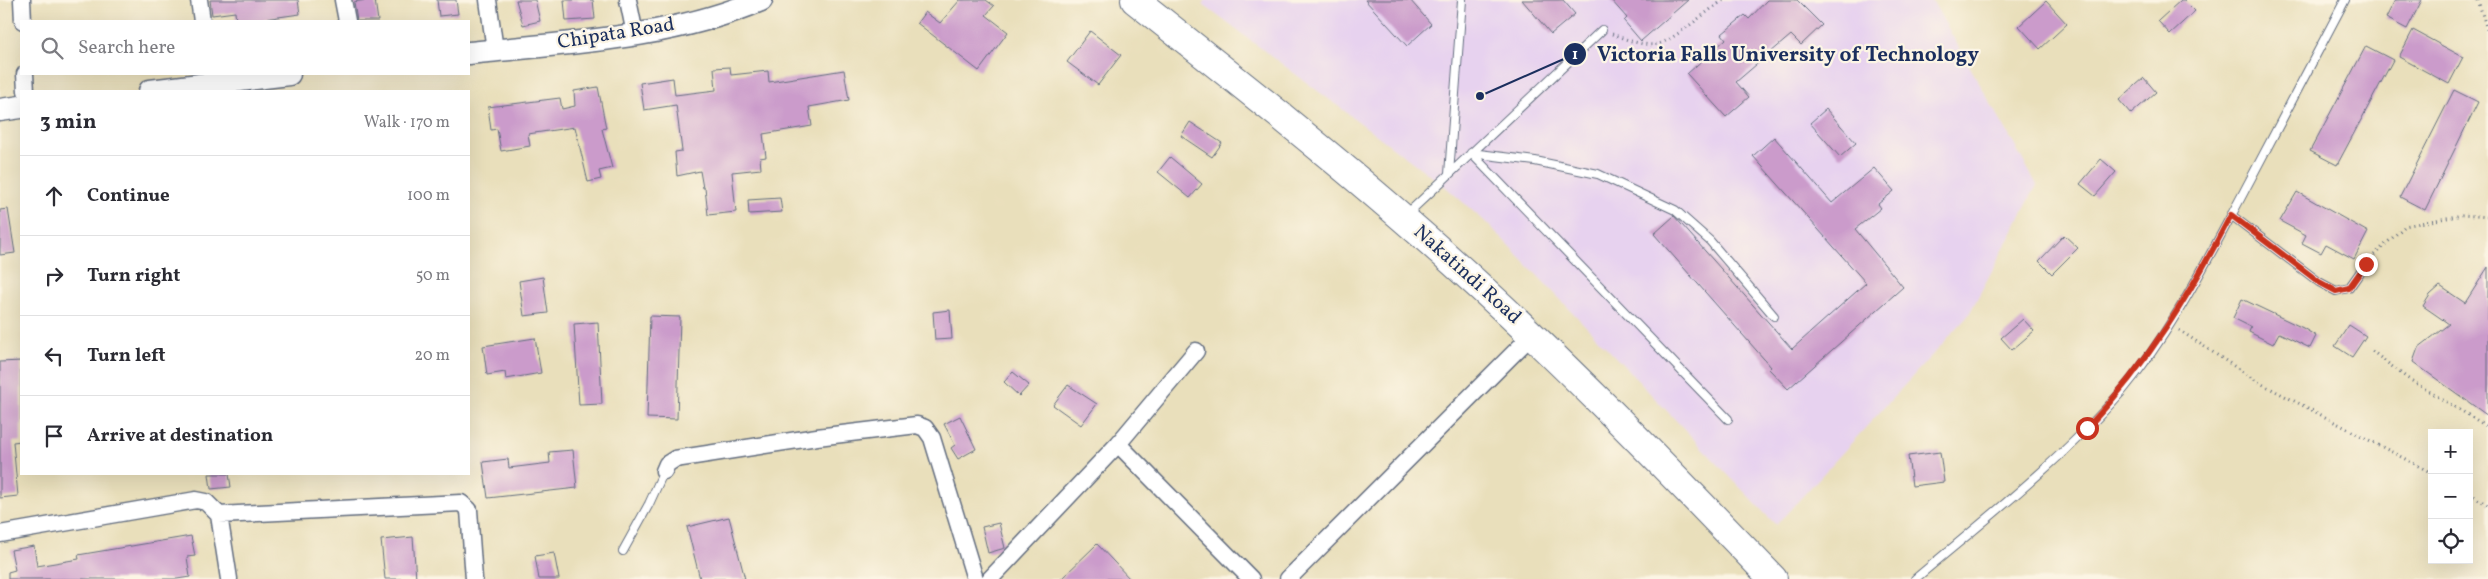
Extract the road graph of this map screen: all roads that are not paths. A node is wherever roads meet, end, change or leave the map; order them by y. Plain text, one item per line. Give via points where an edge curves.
1 (22, 0) edge
2 (200, 0) edge
3 (344, 0) edge
4 (488, 0) edge
5 (628, 0) edge
6 (761, 0) edge
7 (1135, 0) edge
8 (1462, 0) edge
9 (2345, 0) edge
10 (23, 20) edge
11 (202, 20) edge
12 (347, 20) edge
13 (1602, 30) road end
14 (634, 34) junction
15 (495, 50) junction
16 (470, 53) edge
17 (25, 75) edge
18 (273, 75) edge
19 (207, 79) edge
20 (26, 90) edge
21 (155, 90) edge
22 (20, 107) edge
23 (0, 110) edge
24 (1471, 154) junction
25 (1450, 174) junction
26 (2231, 215) junction
27 (1403, 218) junction
28 (2366, 264) road end
29 (1774, 316) dead end
30 (1532, 335) junction
31 (1196, 351) dead end
32 (1728, 419) dead end
33 (1118, 444) junction
34 (664, 471) joint
35 (219, 516) junction
36 (0, 534) edge
37 (622, 551) dead end
38 (229, 579) edge
39 (474, 579) edge
40 (975, 579) edge
41 (990, 579) edge
42 (1251, 579) edge
43 (1288, 579) edge
44 (1773, 579) edge
45 (1915, 579) edge

1 - 10 street
2 - 11 street
3 - 12 street
4 - 15 street
5 - 14 street
6 - 14 street, Chipata Road via 732,12
7 - 27 highway, Nakatindi Road
8 - 25 lane
9 - 26 lane
13 - 24 lane
14 - 15 street, Chipata Road
15 - 16 street, Chipata Road
17 - 20 street
18 - 19 street
19 - 21 street
22 - 23 street
24 - 25 lane
24 - 29 lane via 1535,161 1598,174 1675,210 1710,241
24 - 32 lane
25 - 27 lane
26 - 28 lane via 2319,282 2336,291 2349,288
26 - 45 lane via 2170,324 2123,390 2037,476
27 - 30 highway, Nakatindi Road
30 - 43 street
30 - 44 highway, Nakatindi Road
31 - 33 street
33 - 41 street
33 - 42 street
34 - 37 lane
34 - 40 street via 675,458 826,436 917,426 925,428 932,438
35 - 36 street via 206,502 196,500
35 - 38 street
35 - 39 street via 461,503 468,510

